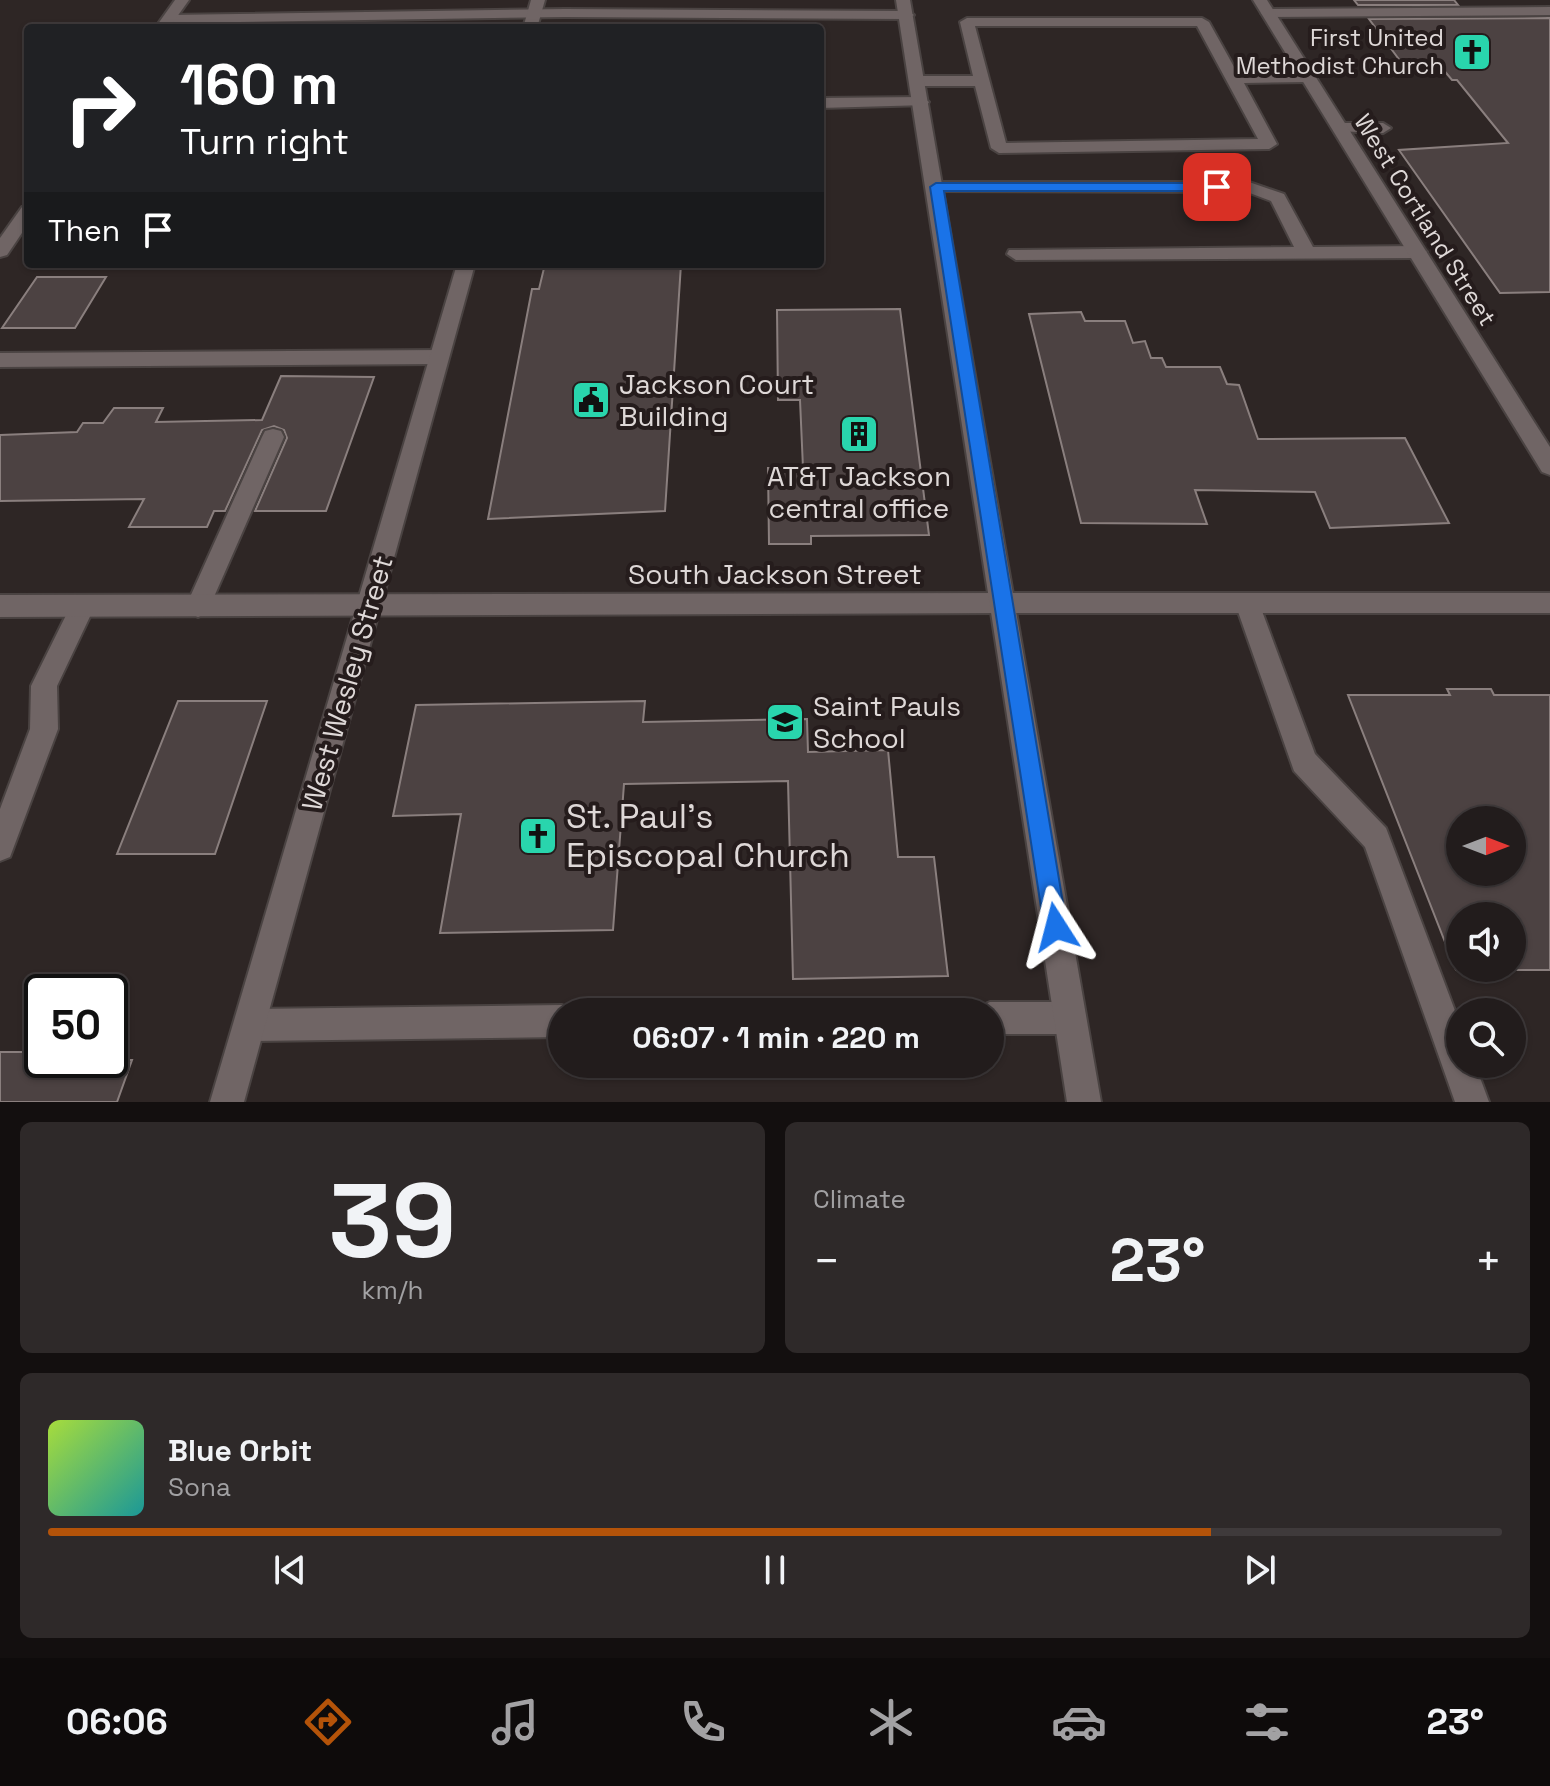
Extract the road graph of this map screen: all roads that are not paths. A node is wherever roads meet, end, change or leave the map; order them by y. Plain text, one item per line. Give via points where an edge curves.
1 (182, 0) edge
2 (1264, 6) edge
3 (905, 7) edge
4 (1550, 11) edge
5 (534, 14) edge
6 (165, 24) edge
7 (1308, 77) junction
8 (1232, 79) junction
9 (982, 81) junction
10 (919, 92) junction
11 (824, 103) edge
12 (1341, 128) junction
13 (1383, 128) dead end
14 (936, 187) junction
15 (24, 217) edge
16 (0, 251) edge
17 (1306, 252) junction
18 (1418, 252) junction
19 (1016, 254) dead end
20 (465, 268) edge
21 (439, 357) junction
22 (0, 360) edge
23 (273, 437) dead end
24 (1550, 466) edge
25 (1004, 603) junction
26 (1247, 603) junction
27 (1550, 603) edge
28 (0, 606) edge
29 (83, 606) junction
30 (198, 606) junction
31 (369, 606) junction
32 (0, 847) edge
33 (1004, 1018) edge
34 (1070, 1018) junction
35 (548, 1021) edge
36 (250, 1025) junction
37 (227, 1102) edge
38 (1084, 1102) edge
39 (1472, 1102) edge

1 - 6 street
2 - 4 street
2 - 7 street, West Cortland Street
3 - 5 street
3 - 10 street
5 - 6 street
7 - 8 street
7 - 12 street, West Cortland Street
8 - 9 street via 1202,22 967,22
8 - 9 street via 1269,144 999,148
9 - 10 street
10 - 11 street
10 - 14 street
12 - 13 street
12 - 18 street, West Cortland Street
14 - 17 street via 1249,187 1278,198
14 - 25 street
15 - 16 street
17 - 18 street
17 - 19 street
18 - 24 street, West Cortland Street
20 - 21 street, West Wesley Street
21 - 22 street
21 - 31 street, West Wesley Street
23 - 30 street
25 - 26 street, South Jackson Street
25 - 31 street, South Jackson Street
25 - 34 street
26 - 27 street, South Jackson Street
26 - 39 street via 1304,762 1376,838
28 - 29 street, South Jackson Street
29 - 30 street, South Jackson Street
29 - 32 street via 44,686 44,729
30 - 31 street, South Jackson Street
31 - 36 street, West Wesley Street
33 - 34 street
34 - 38 street
35 - 36 street
36 - 37 street, West Wesley Street

